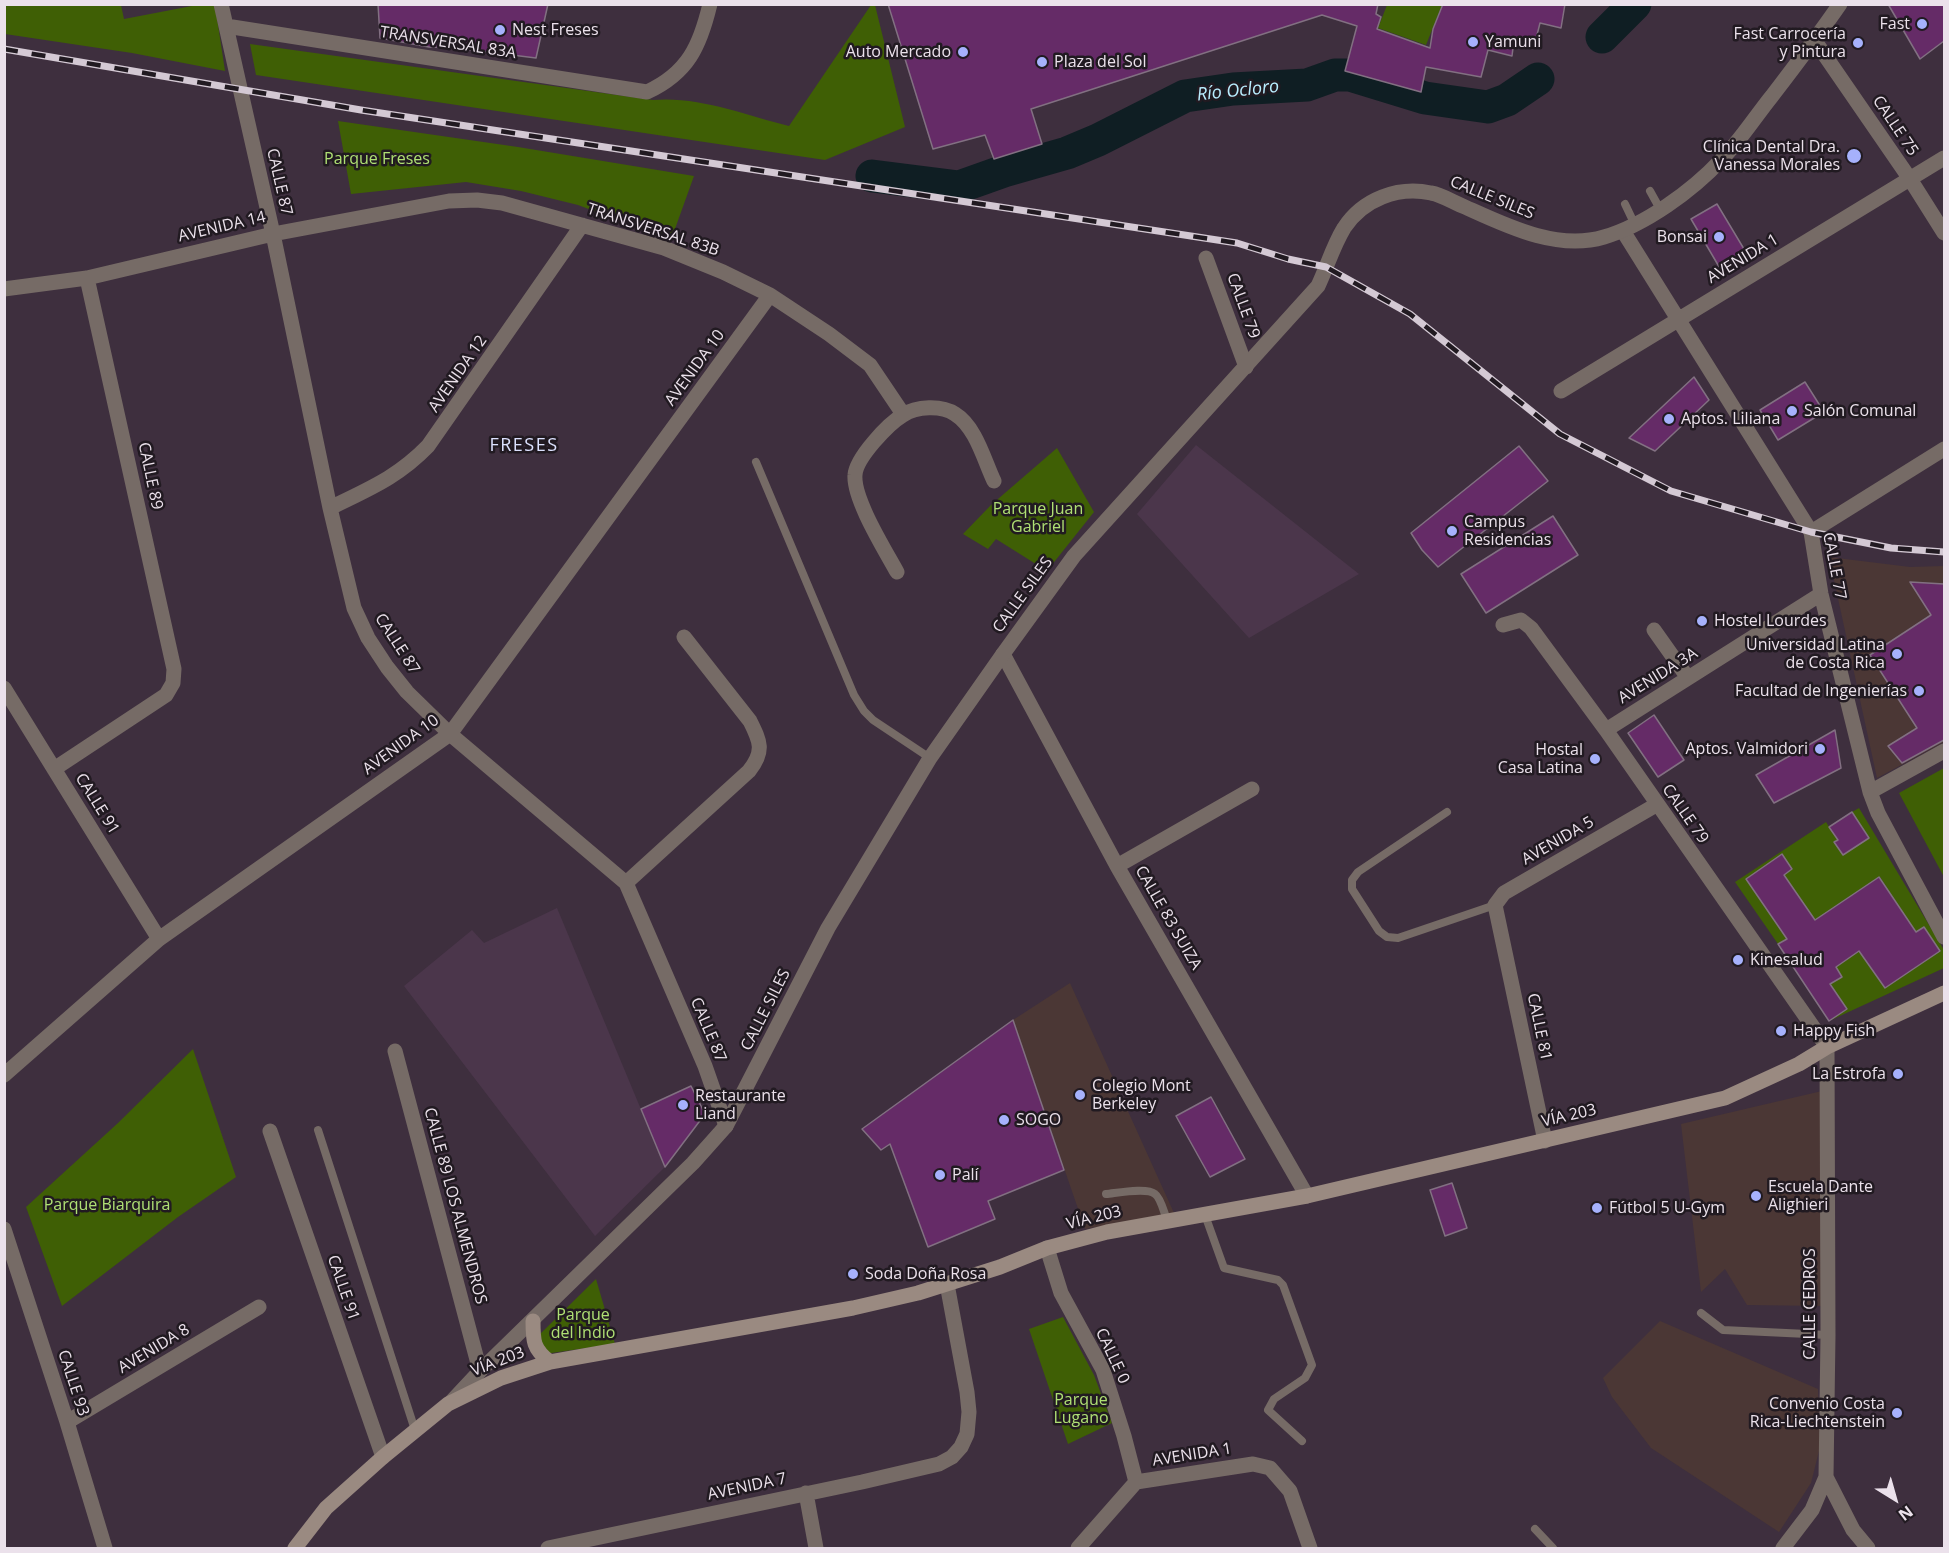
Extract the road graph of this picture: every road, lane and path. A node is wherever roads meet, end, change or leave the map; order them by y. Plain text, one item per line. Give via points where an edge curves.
1 (221, 4) edge
2 (710, 4) edge
3 (1840, 4) edge
4 (226, 26) junction
5 (1815, 41) junction
6 (1944, 158) edge
7 (1910, 179) junction
8 (1650, 191) dead end
9 (449, 201) joint
10 (1625, 204) dead end
11 (1660, 209) junction
12 (582, 225) junction
13 (1629, 228) junction
14 (1944, 233) edge
15 (273, 234) junction
16 (1206, 258) dead end
17 (87, 278) junction
18 (4, 289) edge
19 (770, 296) junction
20 (1679, 320) junction
21 (1246, 367) junction
22 (1561, 391) dead end
23 (903, 414) junction
24 (1944, 449) edge
25 (756, 462) dead end
26 (994, 481) dead end
27 (330, 508) junction
28 (1811, 532) junction
29 (897, 572) dead end
30 (1821, 594) junction
31 (1503, 625) dead end
32 (1654, 630) dead end
33 (684, 637) dead end
34 (1003, 654) junction
35 (1688, 678) junction
36 (4, 688) edge
37 (1606, 730) junction
38 (450, 734) junction
39 (1944, 751) edge
40 (930, 758) junction
41 (54, 769) junction
42 (1252, 789) dead end
43 (1870, 792) junction
44 (1656, 805) junction
45 (1447, 812) dead end
46 (1117, 866) junction
47 (626, 883) junction
48 (1495, 905) junction
49 (1944, 937) edge
50 (159, 939) junction
51 (1944, 993) edge
52 (1827, 1047) junction
53 (395, 1051) dead end
54 (4, 1075) edge
55 (726, 1126) junction
56 (318, 1130) dead end
57 (270, 1131) dead end
58 (1545, 1141) junction
59 (1106, 1194) dead end
60 (1307, 1196) junction
61 (1205, 1215) junction
62 (1167, 1220) junction
63 (4, 1229) edge
64 (1047, 1248) junction
65 (947, 1284) junction
66 (259, 1307) dead end
67 (1701, 1313) dead end
68 (533, 1321) junction
69 (1828, 1335) junction
70 (550, 1362) junction
71 (480, 1371) junction
72 (448, 1404) junction
73 (67, 1422) junction
74 (415, 1430) junction
75 (1302, 1441) dead end
76 (383, 1457) junction
77 (1826, 1477) junction
78 (1136, 1482) junction
79 (806, 1493) junction
80 (1535, 1529) dead end
81 (105, 1548) edge
82 (295, 1548) edge
83 (548, 1548) edge
84 (816, 1548) edge
85 (1078, 1548) edge
86 (1310, 1548) edge
87 (1553, 1548) edge
88 (1783, 1548) edge
89 (1868, 1548) edge

1 - 4 street, CALLE 87
2 - 4 street, TRANSVERSAL 83A via 703,35 686,64 647,92
3 - 5 street, CALLE SILES
4 - 15 street, CALLE 87
5 - 7 street, CALLE 75
5 - 11 street, CALLE SILES via 1721,160
6 - 7 street, AVENIDA 1
7 - 14 street, CALLE 75
7 - 20 street, AVENIDA 1
8 - 11 lane
9 - 12 street, TRANSVERSAL 83B via 502,203
9 - 15 street, AVENIDA 14
10 - 13 lane
11 - 13 street, CALLE SILES
12 - 19 street, TRANSVERSAL 83B via 664,248
12 - 27 street, AVENIDA 12 via 428,446 391,478
13 - 20 street, CALLE 77
13 - 21 street, CALLE SILES via 1578,241 1532,235 1433,193 1410,191 1382,196 1358,211 1345,227 1318,286
15 - 17 street, AVENIDA 14
15 - 27 street, CALLE 87
16 - 21 street, CALLE 79
17 - 18 street, AVENIDA 14
17 - 41 street, CALLE 89 via 174,669 173,683 166,695
19 - 23 street, TRANSVERSAL 83B via 870,365
19 - 38 street, AVENIDA 10
20 - 22 street, AVENIDA 1
20 - 28 street, CALLE 77
21 - 34 street, CALLE SILES via 1074,556
23 - 26 street via 937,407 956,414 973,434
23 - 29 street via 859,460 855,476 864,508
24 - 28 street
25 - 40 lane via 854,695 873,720
27 - 38 street, CALLE 87 via 354,608 368,638 406,692
28 - 30 street, CALLE 77
30 - 35 street, AVENIDA 3A
30 - 43 street, CALLE 77
31 - 37 street, CALLE 79 via 1521,620 1531,628
32 - 35 street
33 - 47 street via 750,721 758,736 759,753 749,771
34 - 40 street, CALLE SILES
34 - 46 street, CALLE 83 SUIZA
35 - 37 street, AVENIDA 3A
36 - 41 street, CALLE 91
37 - 44 street, CALLE 79
38 - 47 street, CALLE 87
38 - 50 street, AVENIDA 10
39 - 43 street
40 - 55 street, CALLE SILES via 828,928
41 - 50 street, CALLE 91
42 - 46 street
43 - 49 street, CALLE 77
44 - 48 street, AVENIDA 5 via 1504,893
44 - 52 street, CALLE 79
45 - 48 lane via 1358,872 1352,889 1387,937 1398,938
46 - 60 street, CALLE 83 SUIZA
47 - 55 street, CALLE 87 via 705,1066
48 - 58 street, CALLE 81
50 - 54 street, AVENIDA 10
51 - 52 main road, VÍA 203
52 - 58 main road, VÍA 203 via 1725,1098
52 - 69 street, CALLE CEDROS
53 - 71 street, CALLE 89 LOS ALMENDROS
55 - 68 street, CALLE SILES
56 - 74 lane
57 - 76 street, CALLE 91
58 - 60 main road, VÍA 203
59 - 62 lane via 1152,1192
60 - 61 main road, VÍA 203
61 - 62 main road, VÍA 203
61 - 75 lane via 1224,1268 1278,1280 1283,1285 1312,1365 1305,1378 1274,1399 1268,1410
62 - 64 main road, VÍA 203
63 - 73 street, CALLE 93
64 - 65 main road, VÍA 203
64 - 78 street, CALLE 0 via 1061,1293 1103,1370
65 - 70 main road, VÍA 203 via 853,1308
65 - 79 street, AVENIDA 7 via 969,1412 968,1434 961,1447 939,1464
66 - 73 street, AVENIDA 8
67 - 69 lane via 1723,1330
68 - 70 main road via 534,1344
68 - 71 street, CALLE SILES
69 - 77 street, CALLE CEDROS
70 - 72 main road, VÍA 203 via 501,1378
71 - 72 street, CALLE SILES
72 - 74 main road, VÍA 203
73 - 81 street, CALLE 93
74 - 76 main road, VÍA 203
76 - 82 main road, VÍA 203 via 326,1508
77 - 88 street, CALLE CEDROS via 1812,1510
77 - 89 street via 1853,1530
78 - 85 street, AVENIDA 1
78 - 86 street, AVENIDA 1 via 1253,1464 1270,1468 1290,1491
79 - 83 street, AVENIDA 7
79 - 84 street
80 - 87 lane

